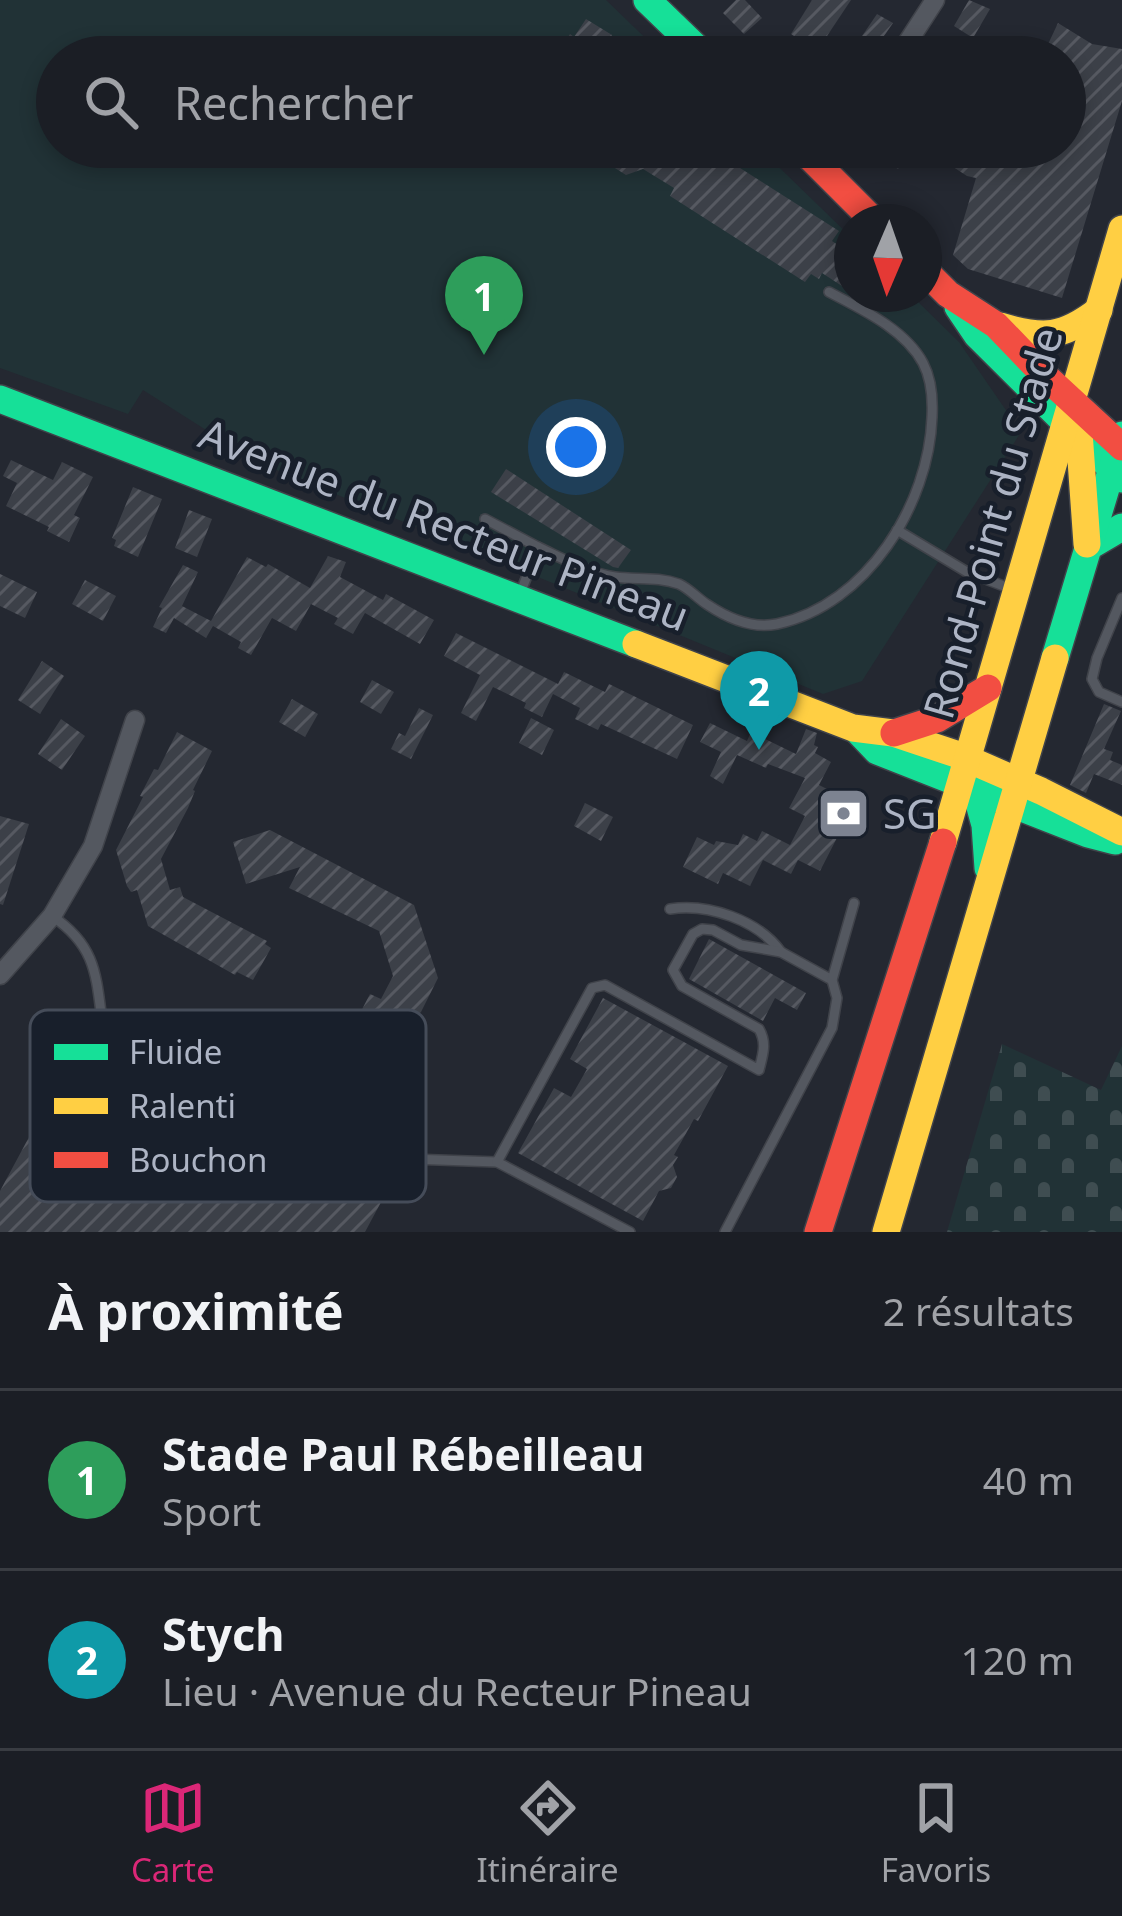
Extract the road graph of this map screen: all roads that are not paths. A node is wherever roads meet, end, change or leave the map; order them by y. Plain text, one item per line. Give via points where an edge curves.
1 (647, 0) edge
2 (935, 0) edge
3 (684, 36) edge
4 (912, 36) edge
5 (837, 168) edge
6 (862, 204) edge
7 (1122, 229) edge
8 (942, 288) edge
9 (829, 292) dead end
10 (948, 294) junction
11 (1099, 310) junction
12 (996, 325) junction
13 (0, 399) edge
14 (1073, 419) junction
15 (1119, 455) edge
16 (485, 519) dead end
17 (1122, 527) edge
18 (897, 530) junction
19 (538, 547) junction
20 (1088, 547) junction
21 (1018, 590) junction
22 (518, 598) junction
23 (1122, 598) edge
24 (988, 688) junction
25 (1122, 702) edge
26 (134, 720) dead end
27 (857, 730) junction
28 (894, 733) junction
29 (968, 778) junction
30 (1015, 792) junction
31 (1122, 832) edge
32 (1122, 842) edge
33 (989, 878) junction
34 (854, 903) dead end
35 (670, 909) dead end
36 (52, 916) junction
37 (781, 952) junction
38 (0, 975) edge
39 (832, 980) junction
40 (100, 1010) edge
41 (426, 1160) edge
42 (497, 1162) junction
43 (834, 1183) junction
44 (609, 1227) edge
45 (630, 1232) edge
46 (725, 1232) edge
47 (801, 1232) edge
48 (818, 1232) edge
49 (886, 1232) edge

1 - 3 main road
2 - 4 street
5 - 6 main road
7 - 11 main road, Rond-Point du Stade
8 - 10 main road
9 - 18 lane via 903,340 922,361 933,394 926,468
10 - 12 main road
10 - 14 main road via 977,335
11 - 12 main road via 1048,337
11 - 14 main road, Rond-Point du Stade
12 - 14 main road via 1046,376
13 - 22 main road, Avenue du Recteur Pineau
14 - 15 main road
14 - 15 main road
14 - 20 main road
14 - 21 main road, Rond-Point du Stade
15 - 20 main road
16 - 19 lane
17 - 20 main road
18 - 19 lane via 831,600 774,625 741,623 670,581 597,573
18 - 21 lane via 967,572
19 - 22 lane
20 - 30 main road
21 - 24 main road, Rond-Point du Stade
22 - 27 main road, Avenue du Recteur Pineau
23 - 25 lane via 1092,679 1103,695
24 - 28 main road
24 - 29 main road, Rond-Point du Stade
26 - 36 street via 93,846
27 - 28 main road, Avenue du Recteur Pineau
27 - 29 main road, Avenue du Recteur Pineau via 877,751
28 - 29 main road, Avenue du Recteur Pineau
29 - 30 main road, Avenue du Recteur Pineau
29 - 33 main road via 985,825
29 - 43 main road, Rond-Point du Stade
30 - 31 main road, Avenue du Recteur Pineau
30 - 32 main road, Avenue du Recteur Pineau via 1088,834
30 - 33 main road
33 - 49 main road
34 - 39 lane
35 - 37 lane via 717,910
36 - 38 street
36 - 40 lane via 84,945
37 - 39 lane
37 - 42 lane via 702,929 673,970 682,986 759,1029 759,1070 605,986 592,988
39 - 46 lane via 832,1028
41 - 42 lane
42 - 44 lane
43 - 47 street
43 - 48 main road, Rond-Point du Stade
44 - 45 lane

